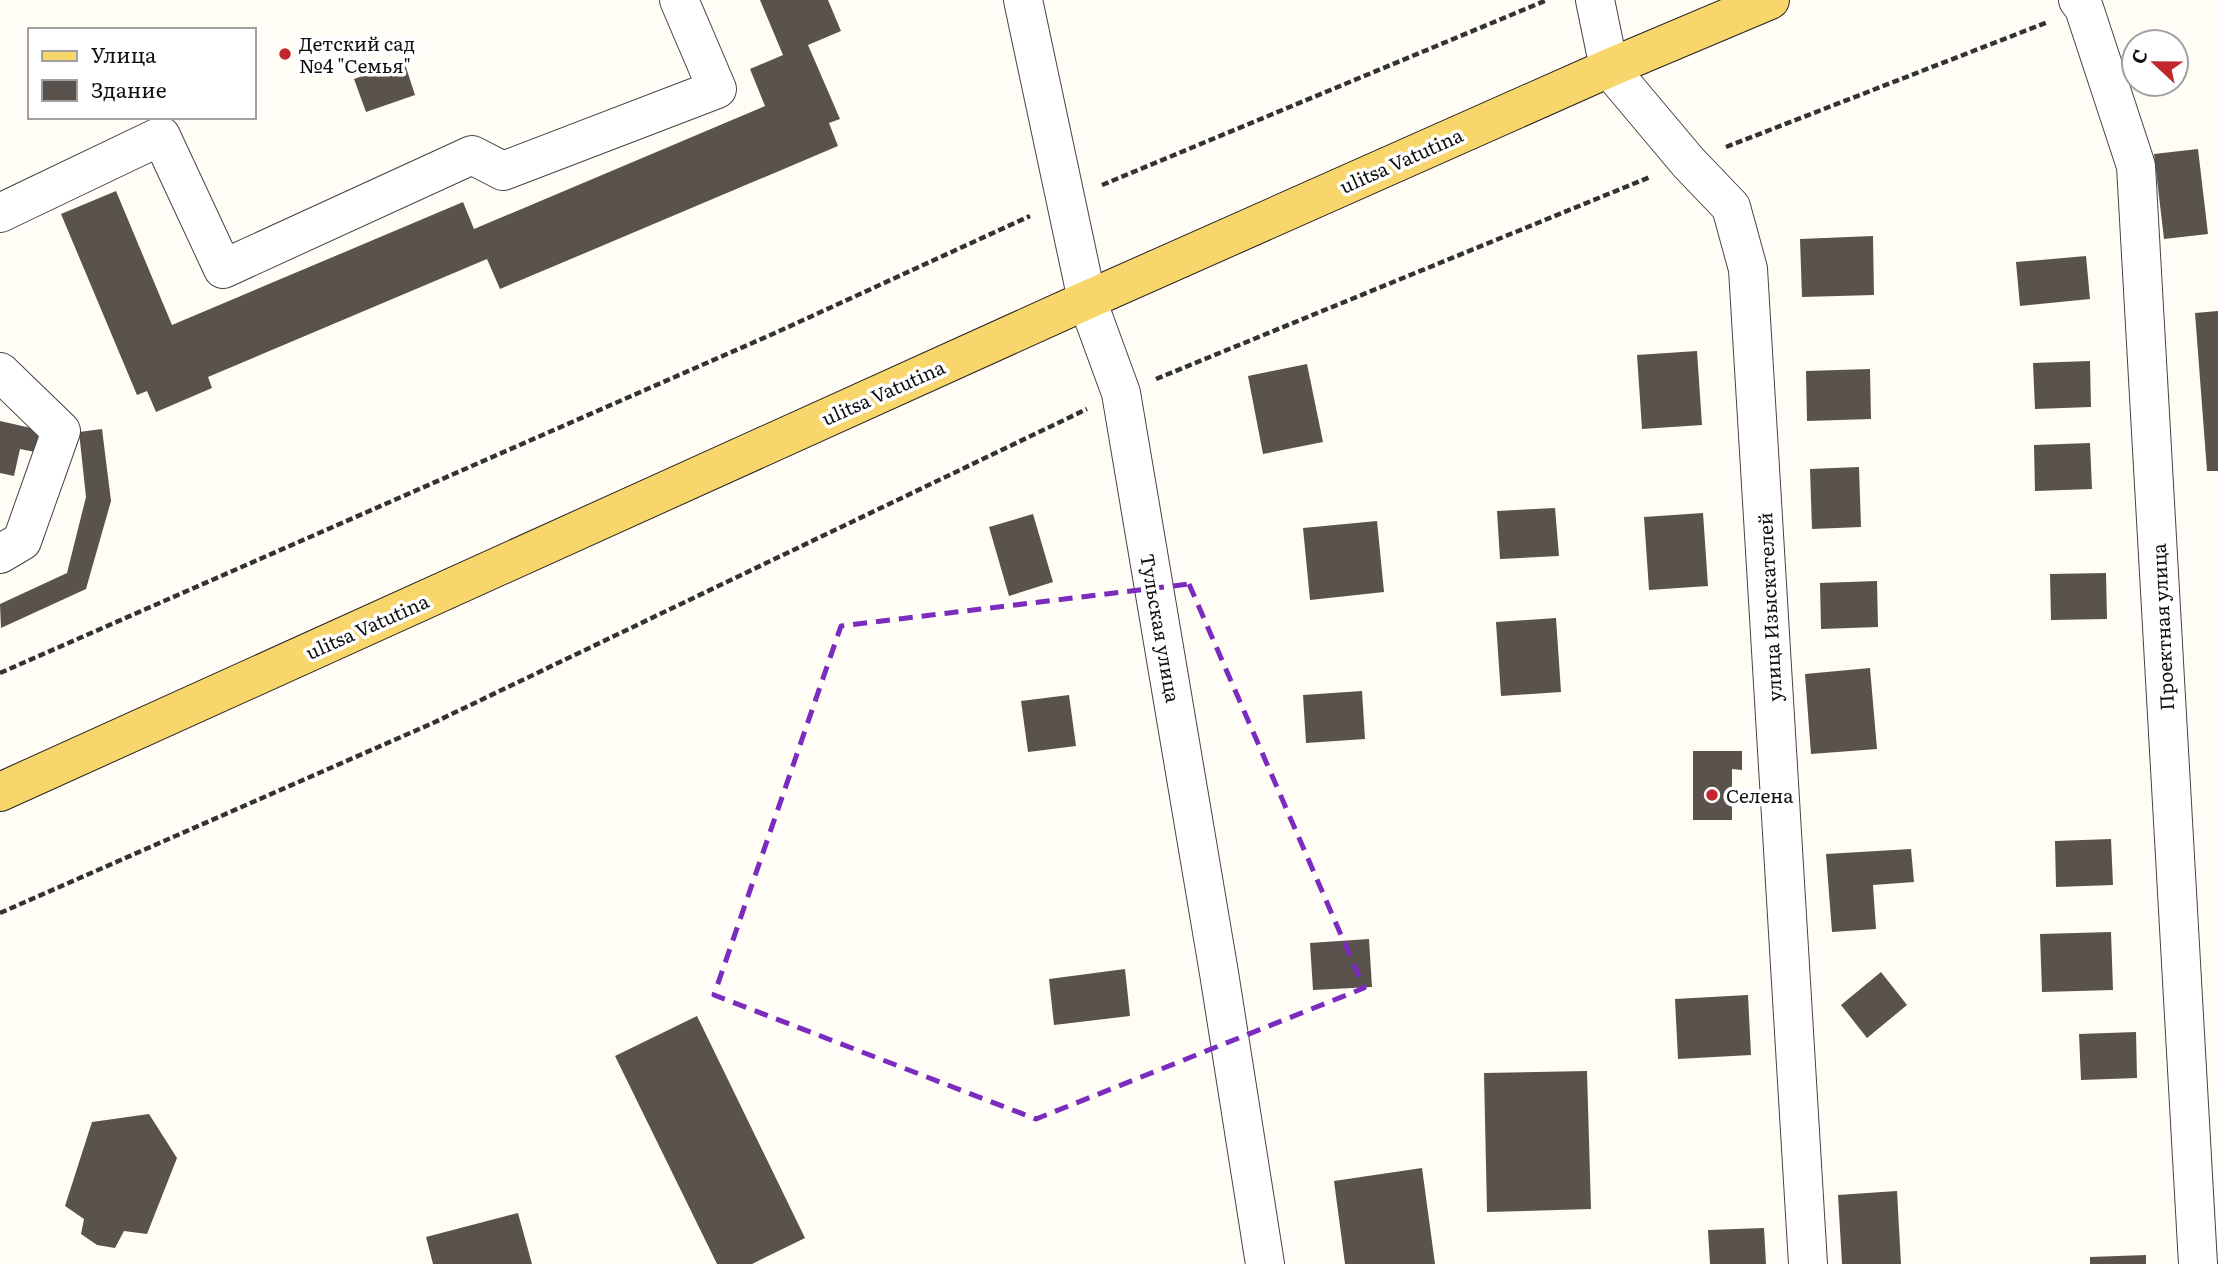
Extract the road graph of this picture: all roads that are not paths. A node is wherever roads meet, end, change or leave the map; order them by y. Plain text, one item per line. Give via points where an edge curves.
1 (679, 0) edge
2 (1023, 0) edge
3 (1595, 0) edge
4 (1770, 0) edge
5 (2081, 4) edge
6 (1609, 68) junction
7 (0, 213) edge
8 (1087, 300) junction
9 (0, 372) edge
10 (0, 554) edge
11 (0, 792) edge
12 (1265, 1264) edge
13 (1808, 1264) edge
14 (2198, 1264) edge

1 - 7 street via 717,89 503,171 472,155 223,269 161,136
2 - 8 street, Тульская улица
3 - 6 street, улица Изыскателей
4 - 6 main road, ulitsa Vatutina
5 - 14 street, Проектная улица via 2136,166
6 - 8 main road, ulitsa Vatutina
6 - 13 street, улица Изыскателей via 1731,207 1748,269
8 - 11 main road, ulitsa Vatutina
8 - 12 street, Тульская улица via 1121,393
9 - 10 street via 61,431 22,541

